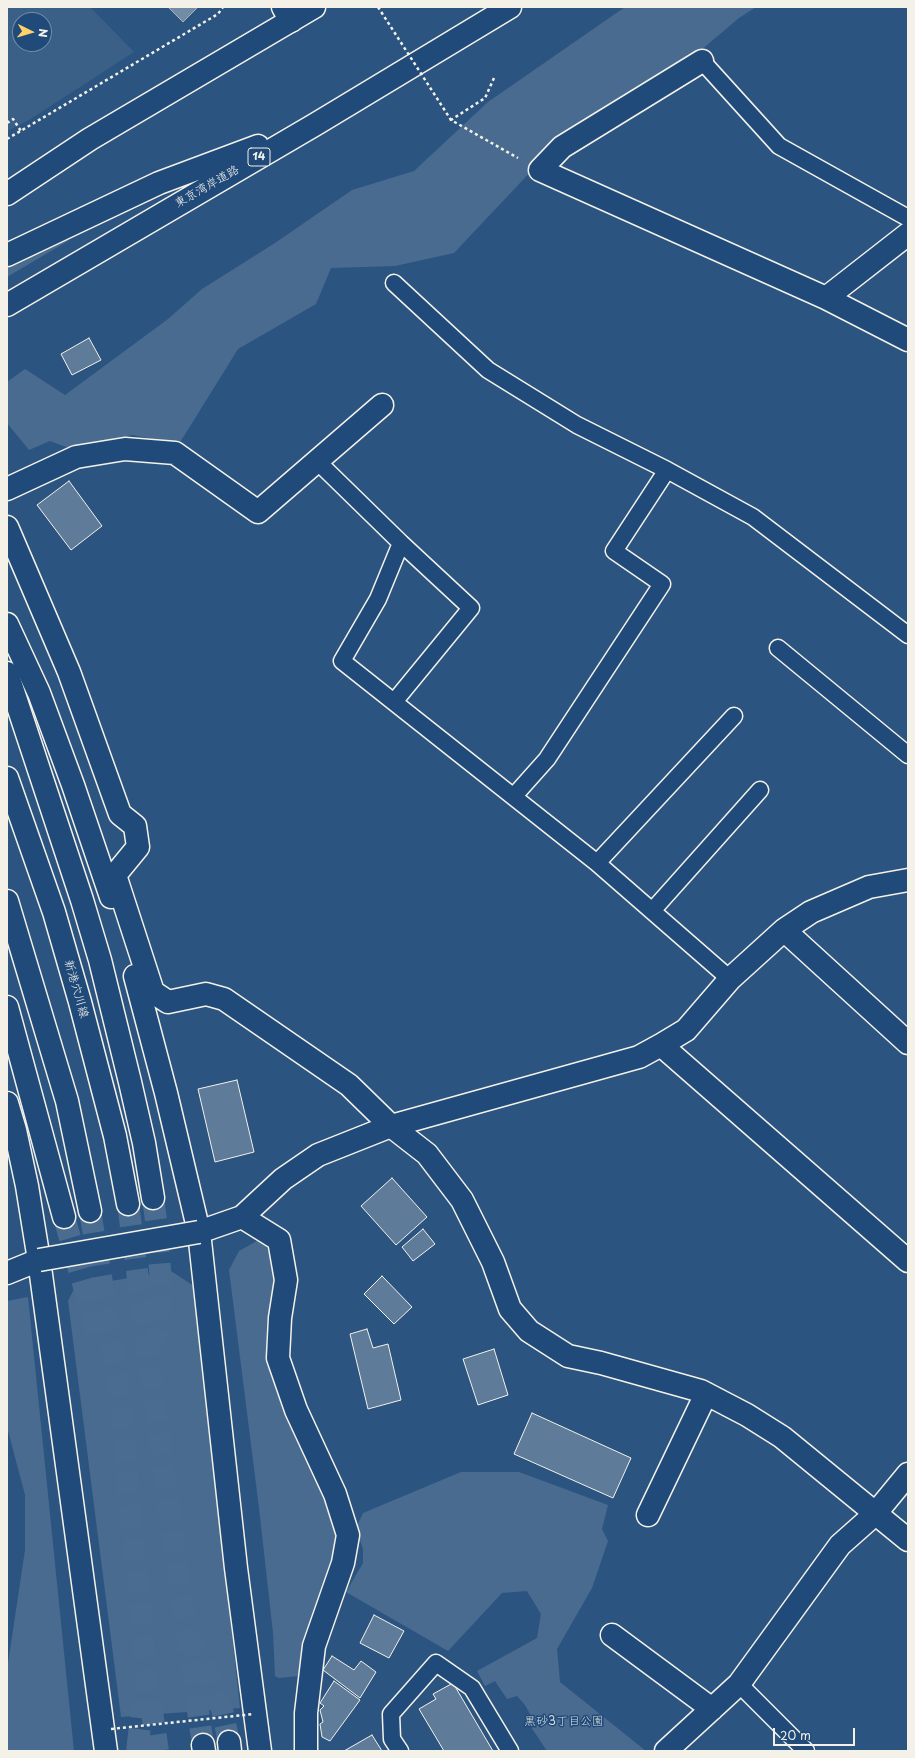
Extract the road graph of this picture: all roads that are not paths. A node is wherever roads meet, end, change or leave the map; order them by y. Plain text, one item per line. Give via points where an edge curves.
1 (314, 7) edge
2 (510, 7) edge
3 (287, 14) edge
4 (702, 62) joint
5 (316, 124) junction
6 (7, 194) edge
7 (908, 218) edge
8 (908, 234) edge
9 (7, 255) edge
10 (394, 283) dead end
11 (826, 298) junction
12 (7, 305) edge
13 (908, 340) edge
14 (382, 405) dead end
15 (317, 461) junction
16 (667, 470) junction
17 (7, 489) edge
18 (7, 527) edge
19 (401, 543) junction
20 (7, 624) edge
21 (908, 635) edge
22 (778, 648) dead end
23 (7, 673) edge
24 (394, 702) junction
25 (734, 716) dead end
26 (908, 755) edge
27 (7, 778) edge
28 (760, 790) dead end
29 (514, 796) junction
30 (597, 863) junction
31 (908, 880) edge
32 (7, 901) edge
33 (652, 911) junction
34 (784, 930) junction
35 (730, 980) junction
36 (7, 1007) edge
37 (908, 1043) edge
38 (661, 1046) junction
39 (7, 1103) edge
40 (391, 1126) junction
41 (153, 1198) tunnel mouth
42 (128, 1204) tunnel mouth
43 (90, 1211) tunnel mouth
44 (64, 1217) tunnel mouth
45 (242, 1217) junction
46 (199, 1232) junction
47 (39, 1260) junction
48 (908, 1261) edge
49 (7, 1272) edge
50 (706, 1394) junction
51 (908, 1474) edge
52 (874, 1514) junction
53 (648, 1516) dead end
54 (908, 1540) edge
55 (612, 1635) dead end
56 (739, 1684) junction
57 (712, 1709) junction
58 (106, 1751) edge
59 (260, 1751) edge
60 (306, 1751) edge
61 (400, 1751) edge
62 (510, 1751) edge
63 (666, 1751) edge
64 (806, 1751) edge

1 - 3 main road
2 - 5 main road, 東京湾岸道路 / 14
3 - 6 main road via 90,138
4 - 7 lane via 778,146
4 - 11 main road via 562,147 540,170
5 - 9 main road via 159,183
5 - 12 main road, 東京湾岸道路 / 14
8 - 11 main road
10 - 16 lane via 488,370 577,425
11 - 13 main road
14 - 15 main road
15 - 17 main road via 258,512 175,453 125,449 76,457
15 - 19 lane
16 - 21 lane via 753,517
16 - 29 lane via 614,551 662,584 547,759
18 - 40 main road via 69,672 120,814 136,826 138,848 115,875 153,992 168,1002 206,994 224,999 349,1085
19 - 24 lane via 378,599 342,661
19 - 24 lane via 471,608
20 - 46 main road via 39,693 101,866 142,1002
22 - 26 lane
23 - 41 main road via 100,960 144,1144
24 - 29 lane
25 - 30 lane
27 - 42 main road, 新港穴川線 via 54,912 80,1002 115,1136
28 - 33 lane
29 - 30 lane
30 - 33 lane
31 - 34 main road via 869,887 811,912
32 - 43 main road via 67,1101
33 - 35 lane
34 - 35 main road
34 - 37 main road
35 - 38 main road via 686,1030
36 - 44 main road
38 - 40 main road via 638,1056
38 - 48 main road
39 - 47 main road via 25,1179
40 - 45 main road via 318,1155 283,1179
40 - 50 main road via 427,1154 462,1200 493,1262 510,1309 530,1331 568,1356 601,1362
45 - 46 main road
45 - 60 main road via 279,1240 286,1280 280,1318 278,1358 296,1410 335,1494 348,1535 343,1563 314,1646 306,1713
46 - 47 main road, bridge
46 - 59 main road via 236,1568
47 - 49 main road
47 - 58 main road
50 - 52 main road via 748,1414 782,1436
50 - 53 main road
51 - 52 main road
52 - 54 main road
52 - 56 main road via 840,1545
55 - 57 main road
56 - 57 main road
56 - 64 lane
57 - 63 main road
61 - 62 lane via 392,1739 391,1714 436,1663 472,1688

